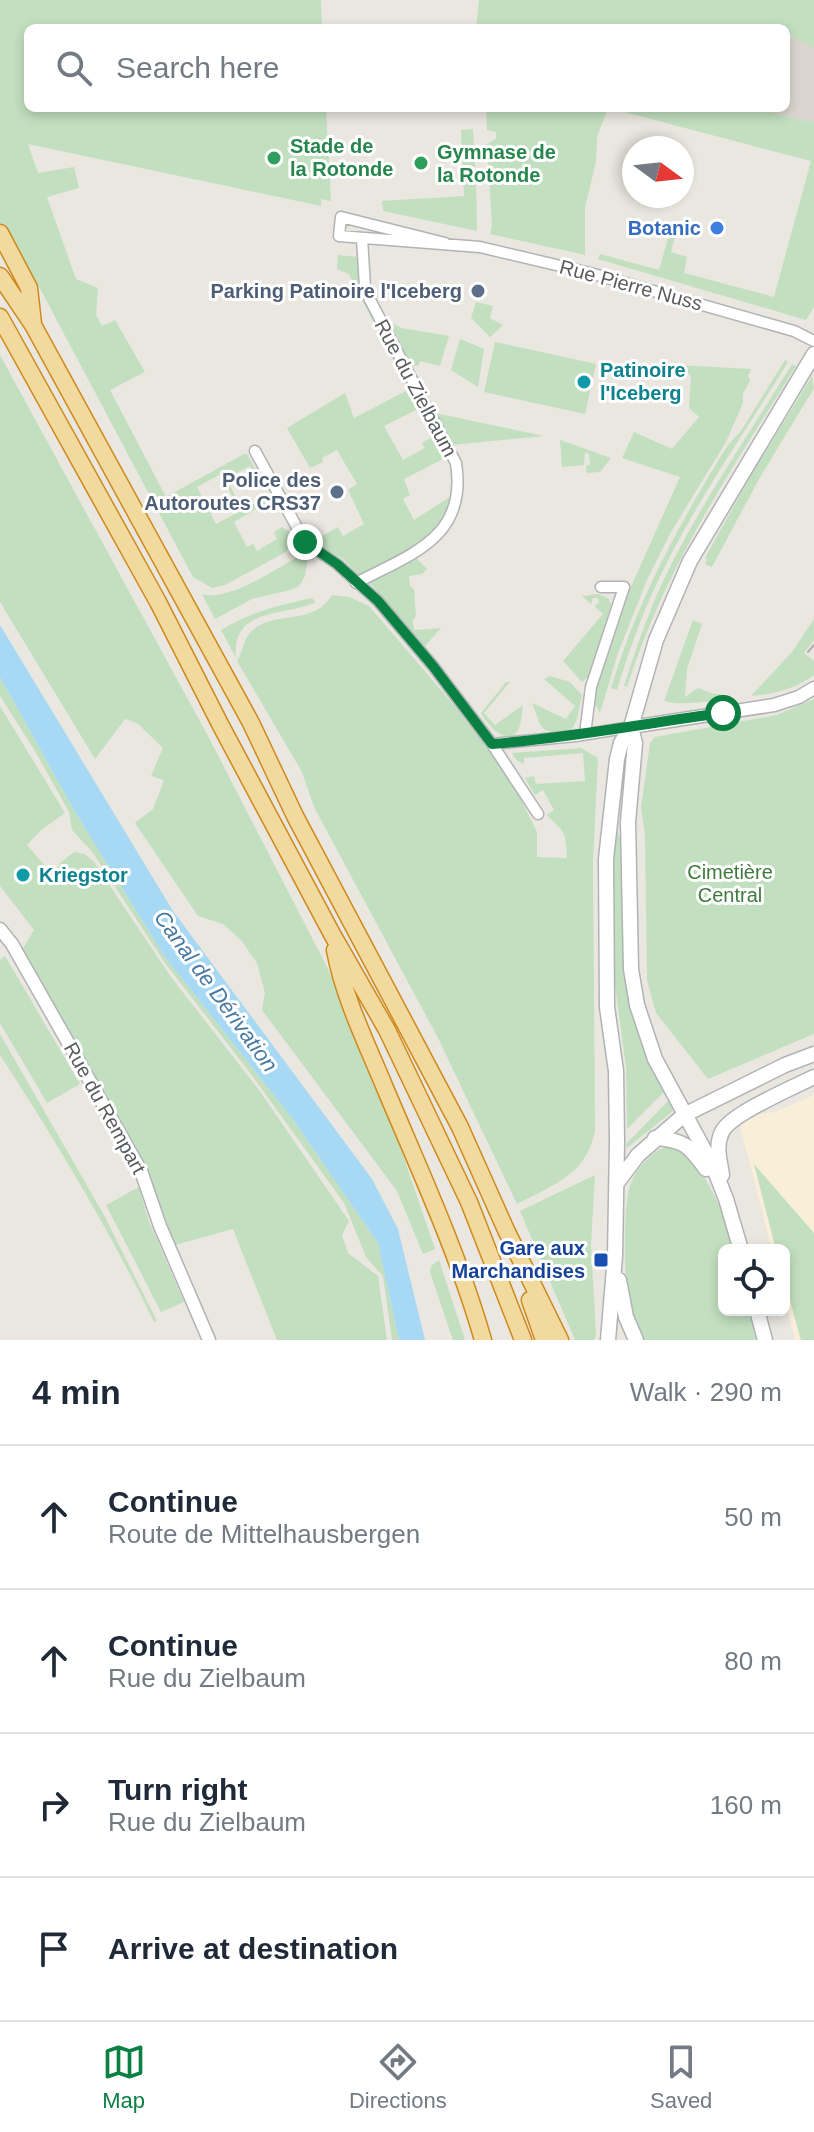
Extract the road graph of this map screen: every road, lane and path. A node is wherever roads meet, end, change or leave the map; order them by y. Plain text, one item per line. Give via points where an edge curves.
1 (0, 233) edge
2 (362, 238) junction
3 (445, 243) junction
4 (0, 276) edge
5 (0, 317) edge
6 (33, 325) junction
7 (814, 341) edge
8 (814, 354) edge
9 (255, 451) dead end
10 (356, 583) junction
11 (601, 587) dead end
12 (814, 688) edge
13 (631, 727) junction
14 (585, 734) junction
15 (492, 744) junction
16 (538, 814) dead end
17 (0, 929) edge
18 (332, 934) junction
19 (814, 1054) edge
20 (814, 1077) edge
21 (684, 1115) junction
22 (655, 1138) junction
23 (617, 1184) junction
24 (726, 1199) junction
25 (739, 1244) edge
26 (615, 1256) junction
27 (759, 1316) edge
28 (554, 1338) edge
29 (209, 1340) edge
30 (483, 1340) edge
31 (523, 1340) edge
32 (608, 1340) edge
33 (636, 1340) edge
34 (765, 1340) edge

1 - 6 highway via 29,288
2 - 3 street, Rue Pierre Nuss
2 - 3 street, Rue Pierre Nuss via 339,236 341,217
2 - 10 street, Rue du Zielbaum via 369,298 456,463 459,481 449,522 436,538
3 - 7 street, Rue Pierre Nuss via 590,273
4 - 6 highway
5 - 18 highway via 158,602
6 - 28 highway via 251,723 460,1127
8 - 13 main road via 678,585 647,664
9 - 10 street via 305,542
10 - 15 street via 424,655
11 - 14 street via 624,587 597,665
12 - 13 street via 774,705
13 - 14 street
13 - 21 main road via 633,982 648,1042
13 - 23 main road via 614,772 606,859 607,1007 616,1071
14 - 15 street
15 - 16 street
17 - 29 street, Rue du Rempart via 141,1171
18 - 30 highway via 341,983 438,1209
18 - 31 highway via 438,1135
19 - 21 main road
20 - 24 main road via 726,1125 718,1147
21 - 22 main road
21 - 24 main road
22 - 23 main road
22 - 24 main road via 674,1139 691,1149
23 - 26 main road
24 - 25 main road
26 - 32 main road
26 - 33 main road via 626,1317
27 - 34 main road

